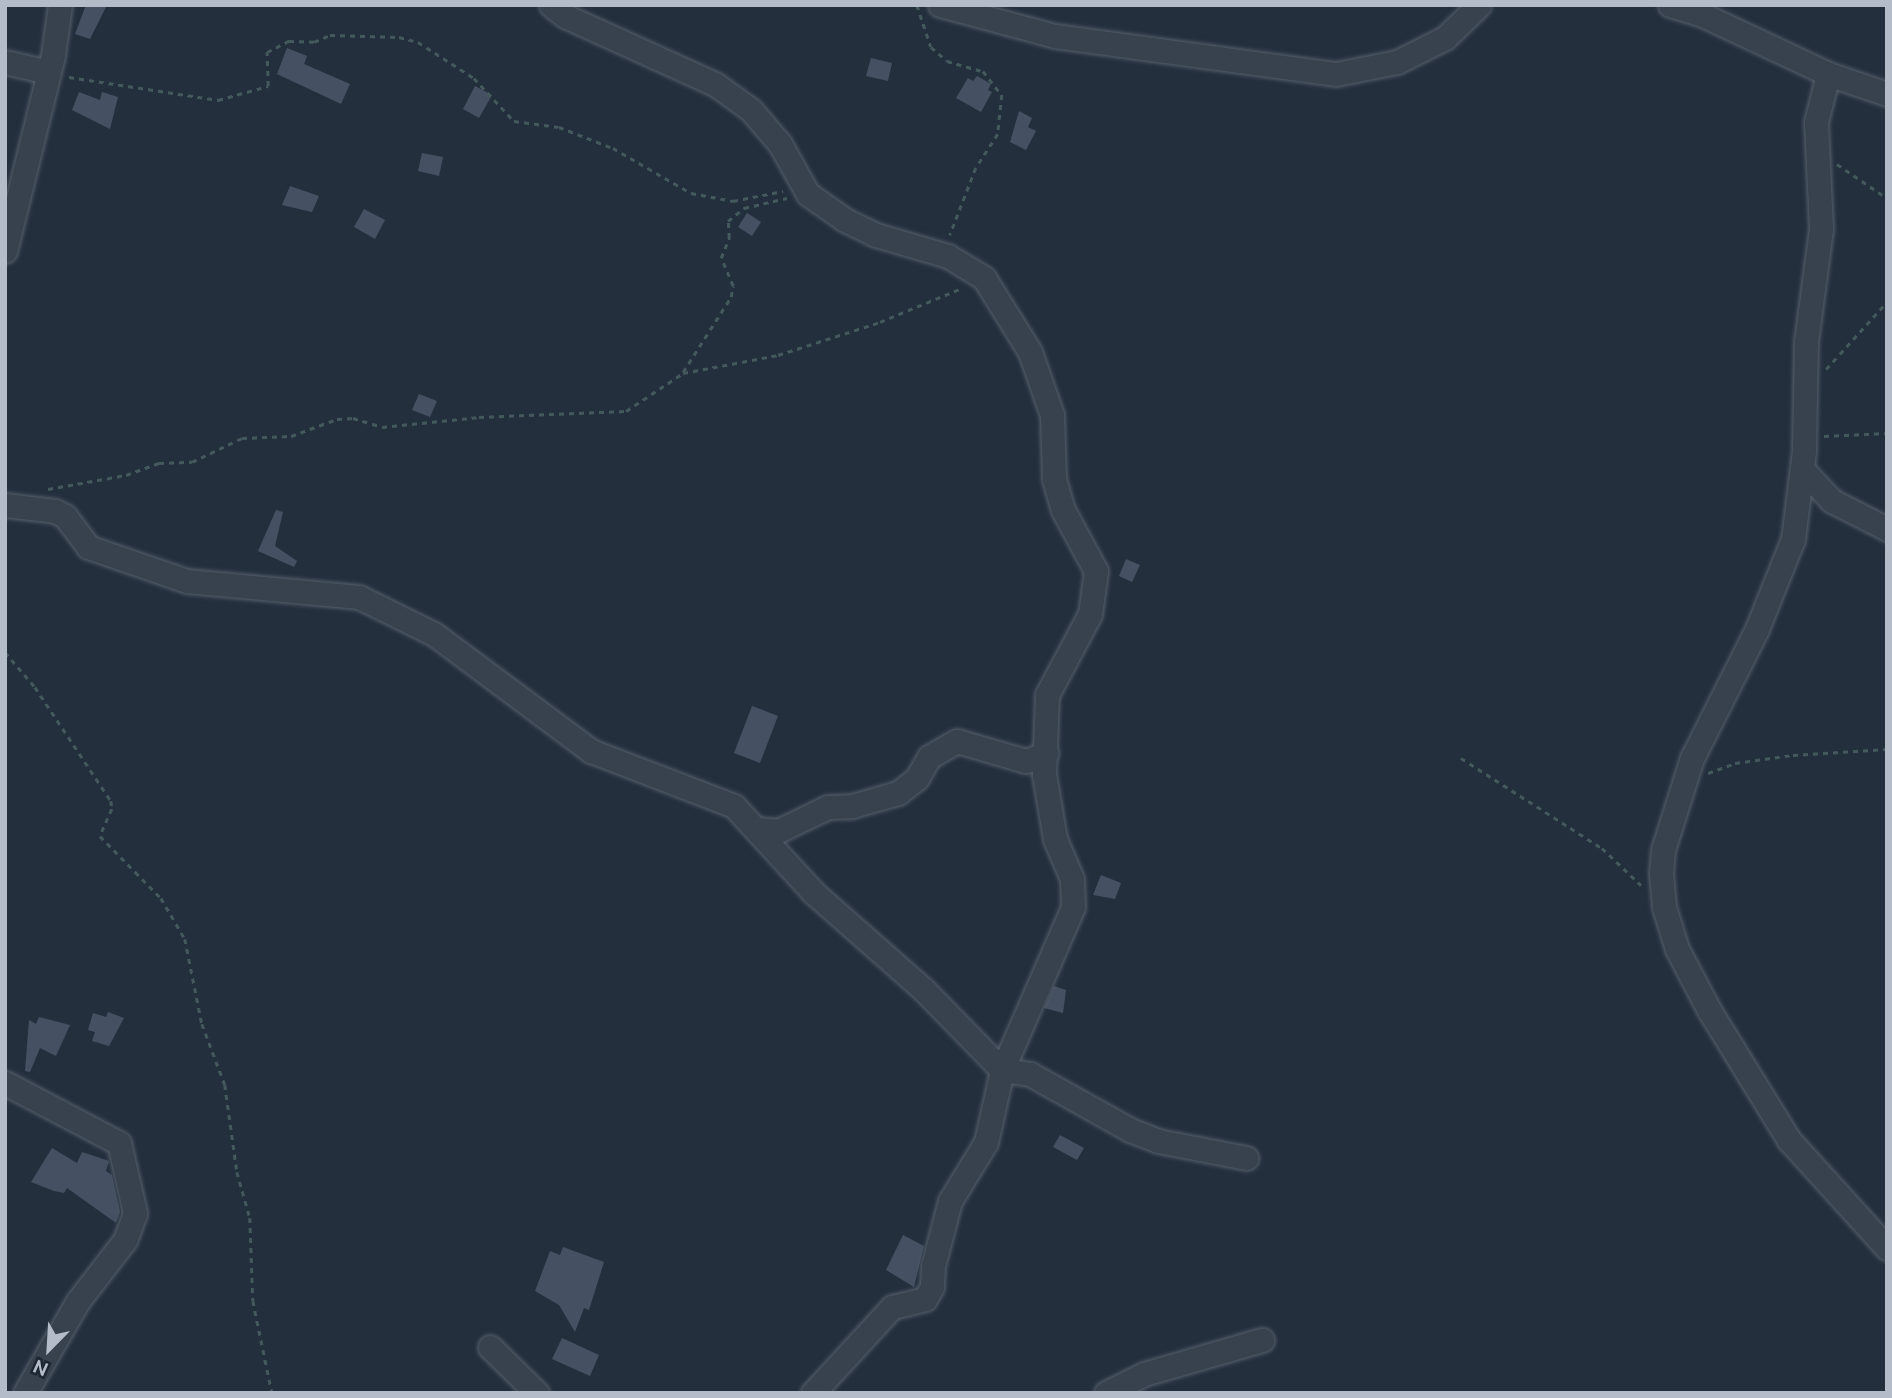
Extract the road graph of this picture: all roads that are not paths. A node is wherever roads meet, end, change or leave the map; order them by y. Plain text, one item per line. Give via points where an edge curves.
1 (60, 5) edge
2 (551, 5) edge
3 (940, 5) edge
4 (1479, 5) edge
5 (1670, 5) edge
6 (5, 62) edge
7 (48, 72) junction
8 (1828, 74) junction
9 (1887, 94) edge
10 (5, 251) edge
11 (1802, 469) junction
12 (5, 505) edge
13 (1887, 529) edge
14 (1047, 753) junction
15 (757, 829) junction
16 (1002, 1070) junction
17 (5, 1083) edge
18 (1246, 1158) dead end
19 (1887, 1248) edge
20 (1262, 1340) dead end
21 (490, 1347) dead end
22 (25, 1393) edge
23 (537, 1393) edge
24 (813, 1393) edge
25 (1106, 1393) edge

1 - 7 street
2 - 14 street via 565,16 705,79 751,110 780,144 806,190 876,235 948,256 984,278 1030,352 1052,415 1054,479 1063,510 1096,571 1090,614 1047,695
3 - 4 street via 1055,36 1336,74 1397,62 1445,38
5 - 8 street via 1705,16
6 - 7 street
7 - 10 street
8 - 9 street
8 - 11 street via 1819,102 1816,148 1821,229 1807,342
11 - 13 street via 1832,501
11 - 19 street via 1793,539 1682,785 1663,849 1664,907 1687,971 1789,1140
12 - 15 street via 55,511 65,516 88,547 187,581 359,597 465,654 554,728 591,751 734,806
14 - 15 street via 1026,761 957,741 929,757 917,778 898,793 852,806 828,807 778,831
14 - 16 street via 1044,774 1055,839 1072,879 1073,906
15 - 16 street via 814,893 924,990
16 - 18 street via 1040,1078 1158,1141
16 - 24 street via 986,1142 947,1211 926,1299 892,1307
17 - 22 street via 119,1143 135,1213 125,1240 78,1301
20 - 25 street via 1144,1374
21 - 23 street

